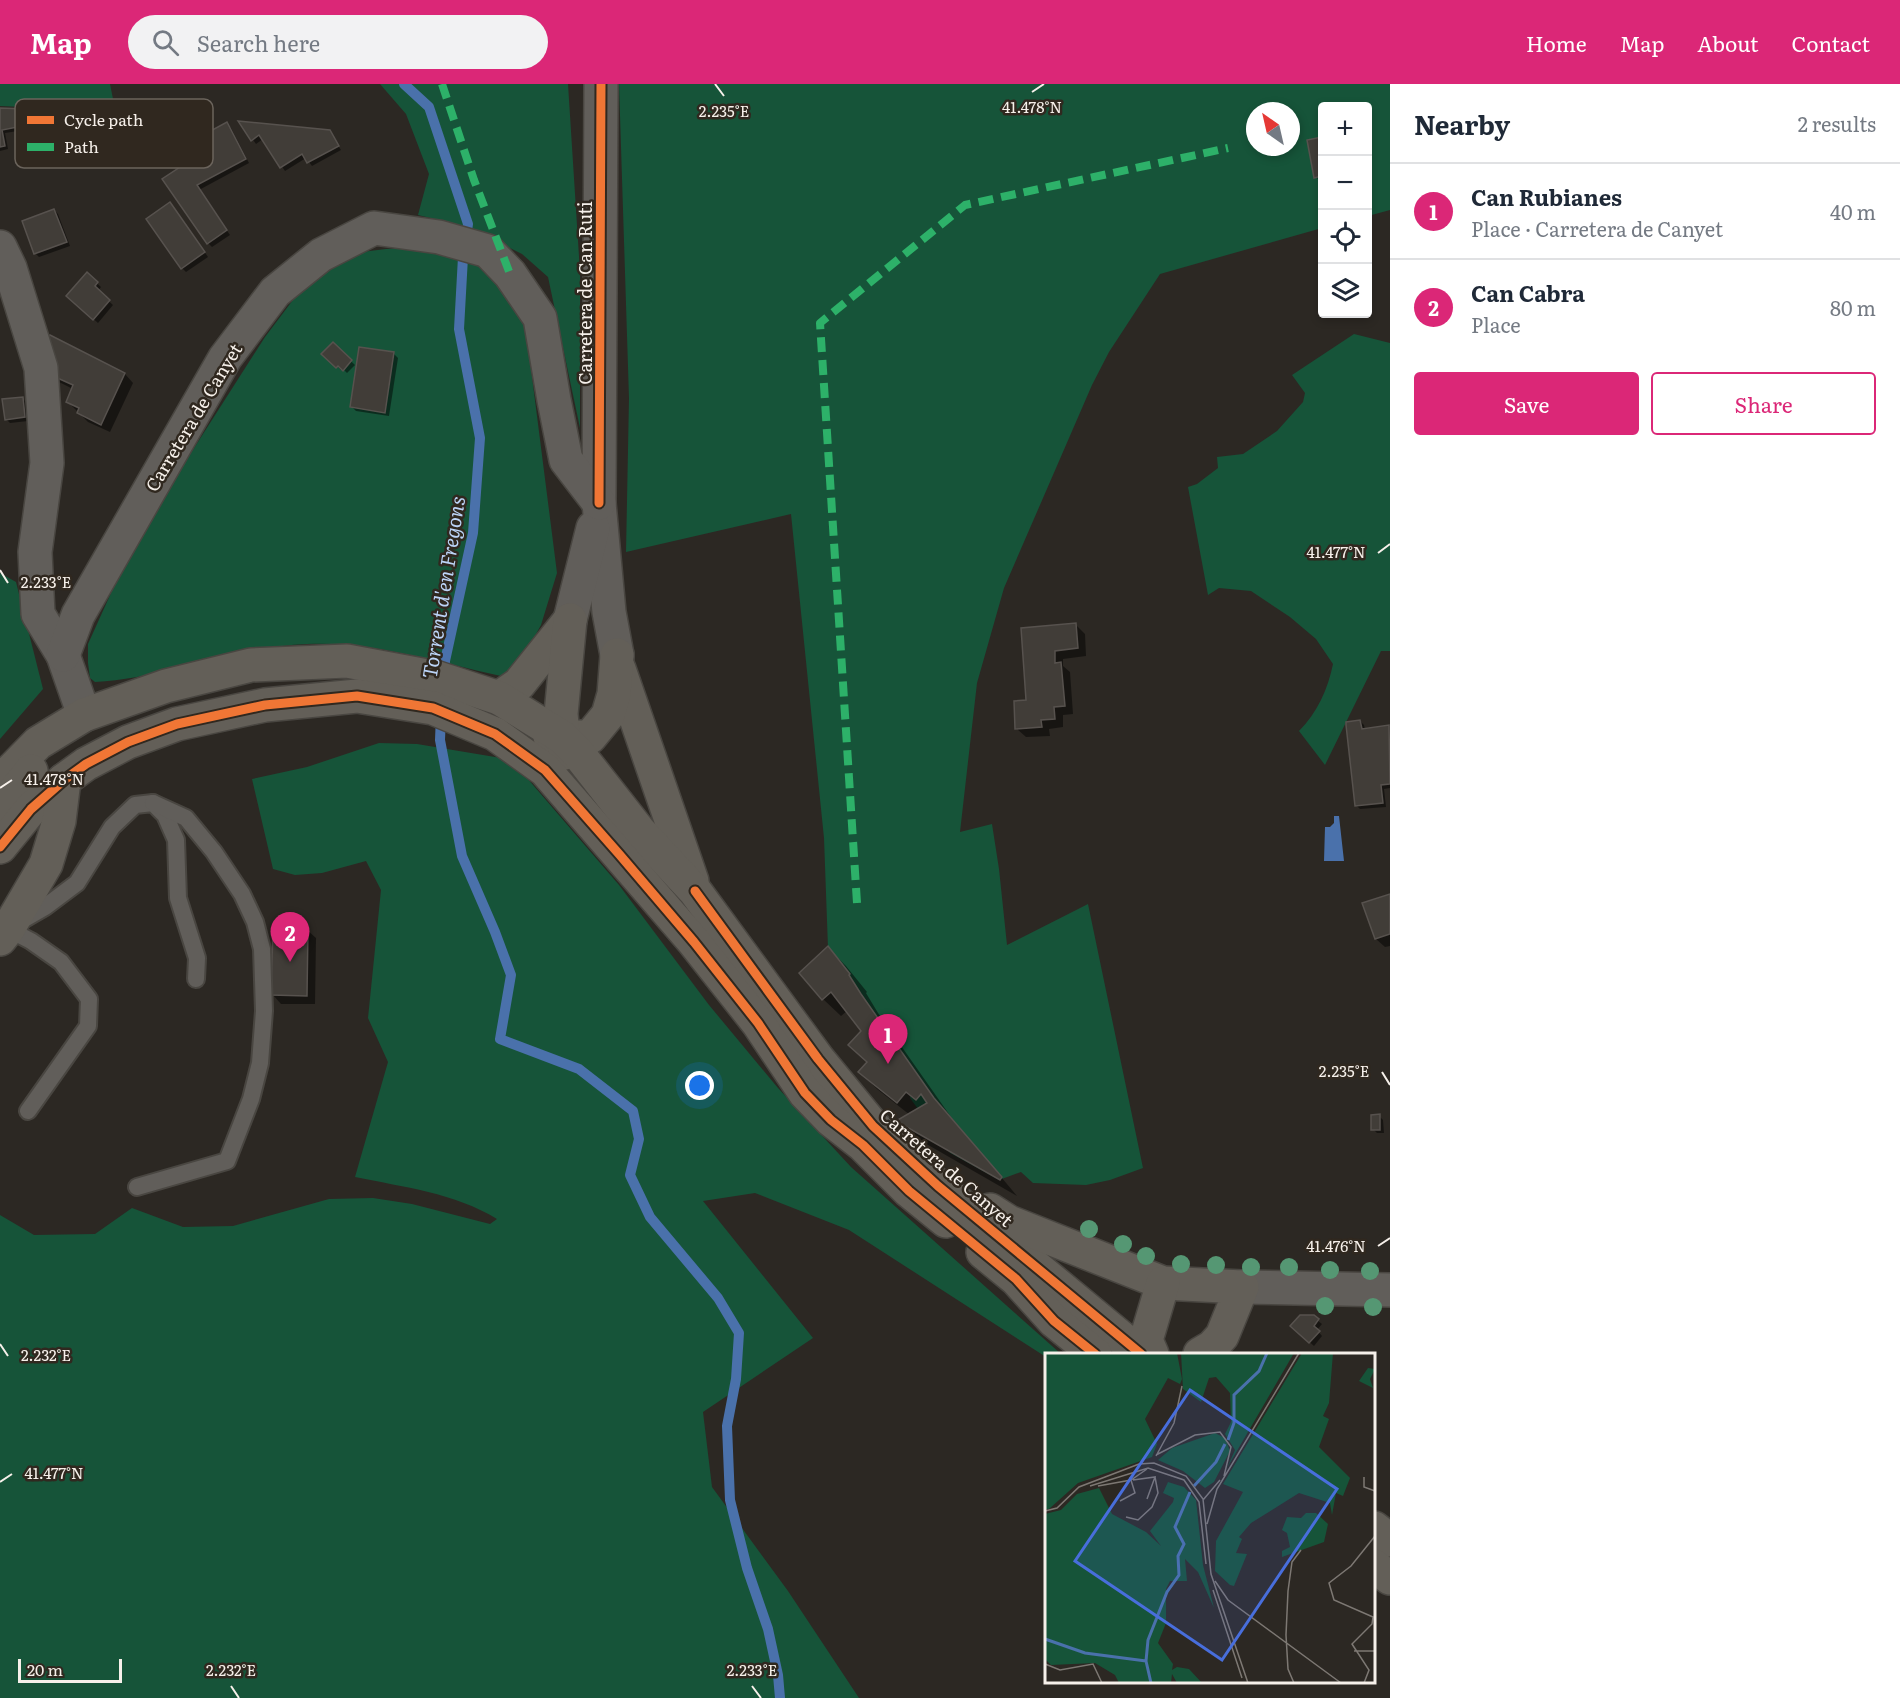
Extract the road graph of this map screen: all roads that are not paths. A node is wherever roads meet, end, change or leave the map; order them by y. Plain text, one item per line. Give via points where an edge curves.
1 (601, 84) edge
2 (0, 247) edge
3 (599, 503) junction
4 (570, 620) junction
5 (63, 655) junction
6 (617, 655) junction
7 (351, 679) junction
8 (84, 715) junction
9 (497, 716) junction
10 (562, 737) junction
11 (64, 780) junction
12 (0, 782) edge
13 (153, 803) junction
14 (0, 809) edge
15 (0, 847) edge
16 (695, 891) junction
17 (3, 930) edge
18 (694, 942) junction
19 (196, 979) dead end
20 (28, 1111) dead end
21 (915, 1164) junction
22 (137, 1187) dead end
23 (1016, 1279) junction
24 (1163, 1283) junction
25 (1242, 1287) junction
26 (1390, 1290) edge
27 (1216, 1348) edge
28 (1094, 1353) edge
29 (1118, 1353) edge
30 (1140, 1353) edge
31 (1152, 1353) edge
32 (1375, 1529) edge
33 (1390, 1540) edge
34 (1375, 1567) edge
35 (1390, 1578) edge

1 - 3 street, Carretera de Can Ruti
2 - 5 street via 41,368 47,463 35,552 38,614
3 - 4 street, Carretera de Can Ruti
3 - 5 street, Carretera de Canyet via 566,460 540,318 510,274 488,251 440,237 374,228 321,255 275,292 225,358 78,615
3 - 6 street, Carretera de Can Ruti
4 - 9 street
4 - 10 street
5 - 8 street
6 - 10 street via 608,715 590,737
6 - 16 street via 620,675
7 - 8 street via 251,665 166,686
7 - 9 street via 438,678
7 - 11 street via 315,683 265,705 177,724 128,742
8 - 12 street via 38,743
8 - 14 street
9 - 10 street, Carretera de Canyet
9 - 18 street
10 - 16 street, Carretera de Canyet via 639,831
10 - 18 street via 568,770 664,884
11 - 15 street via 31,809
11 - 17 street via 59,821 46,864
13 - 17 lane via 135,805 112,827 77,883 45,907
13 - 19 lane via 165,815 176,840 178,898 197,958
13 - 22 lane via 186,818 242,894 262,949 264,1011 260,1063 227,1161
16 - 21 street, Carretera de Canyet via 818,1059 873,1126
17 - 20 lane via 31,941 61,962 89,999 88,1026
18 - 23 street via 758,1023 806,1093 831,1120 863,1145 909,1191
21 - 24 street via 1009,1222
21 - 30 street, Carretera de Canyet
23 - 28 street via 1054,1321
23 - 29 street via 1044,1293
24 - 25 street
24 - 31 street via 1146,1340
25 - 26 street
25 - 27 street
32 - 33 street
34 - 35 street

